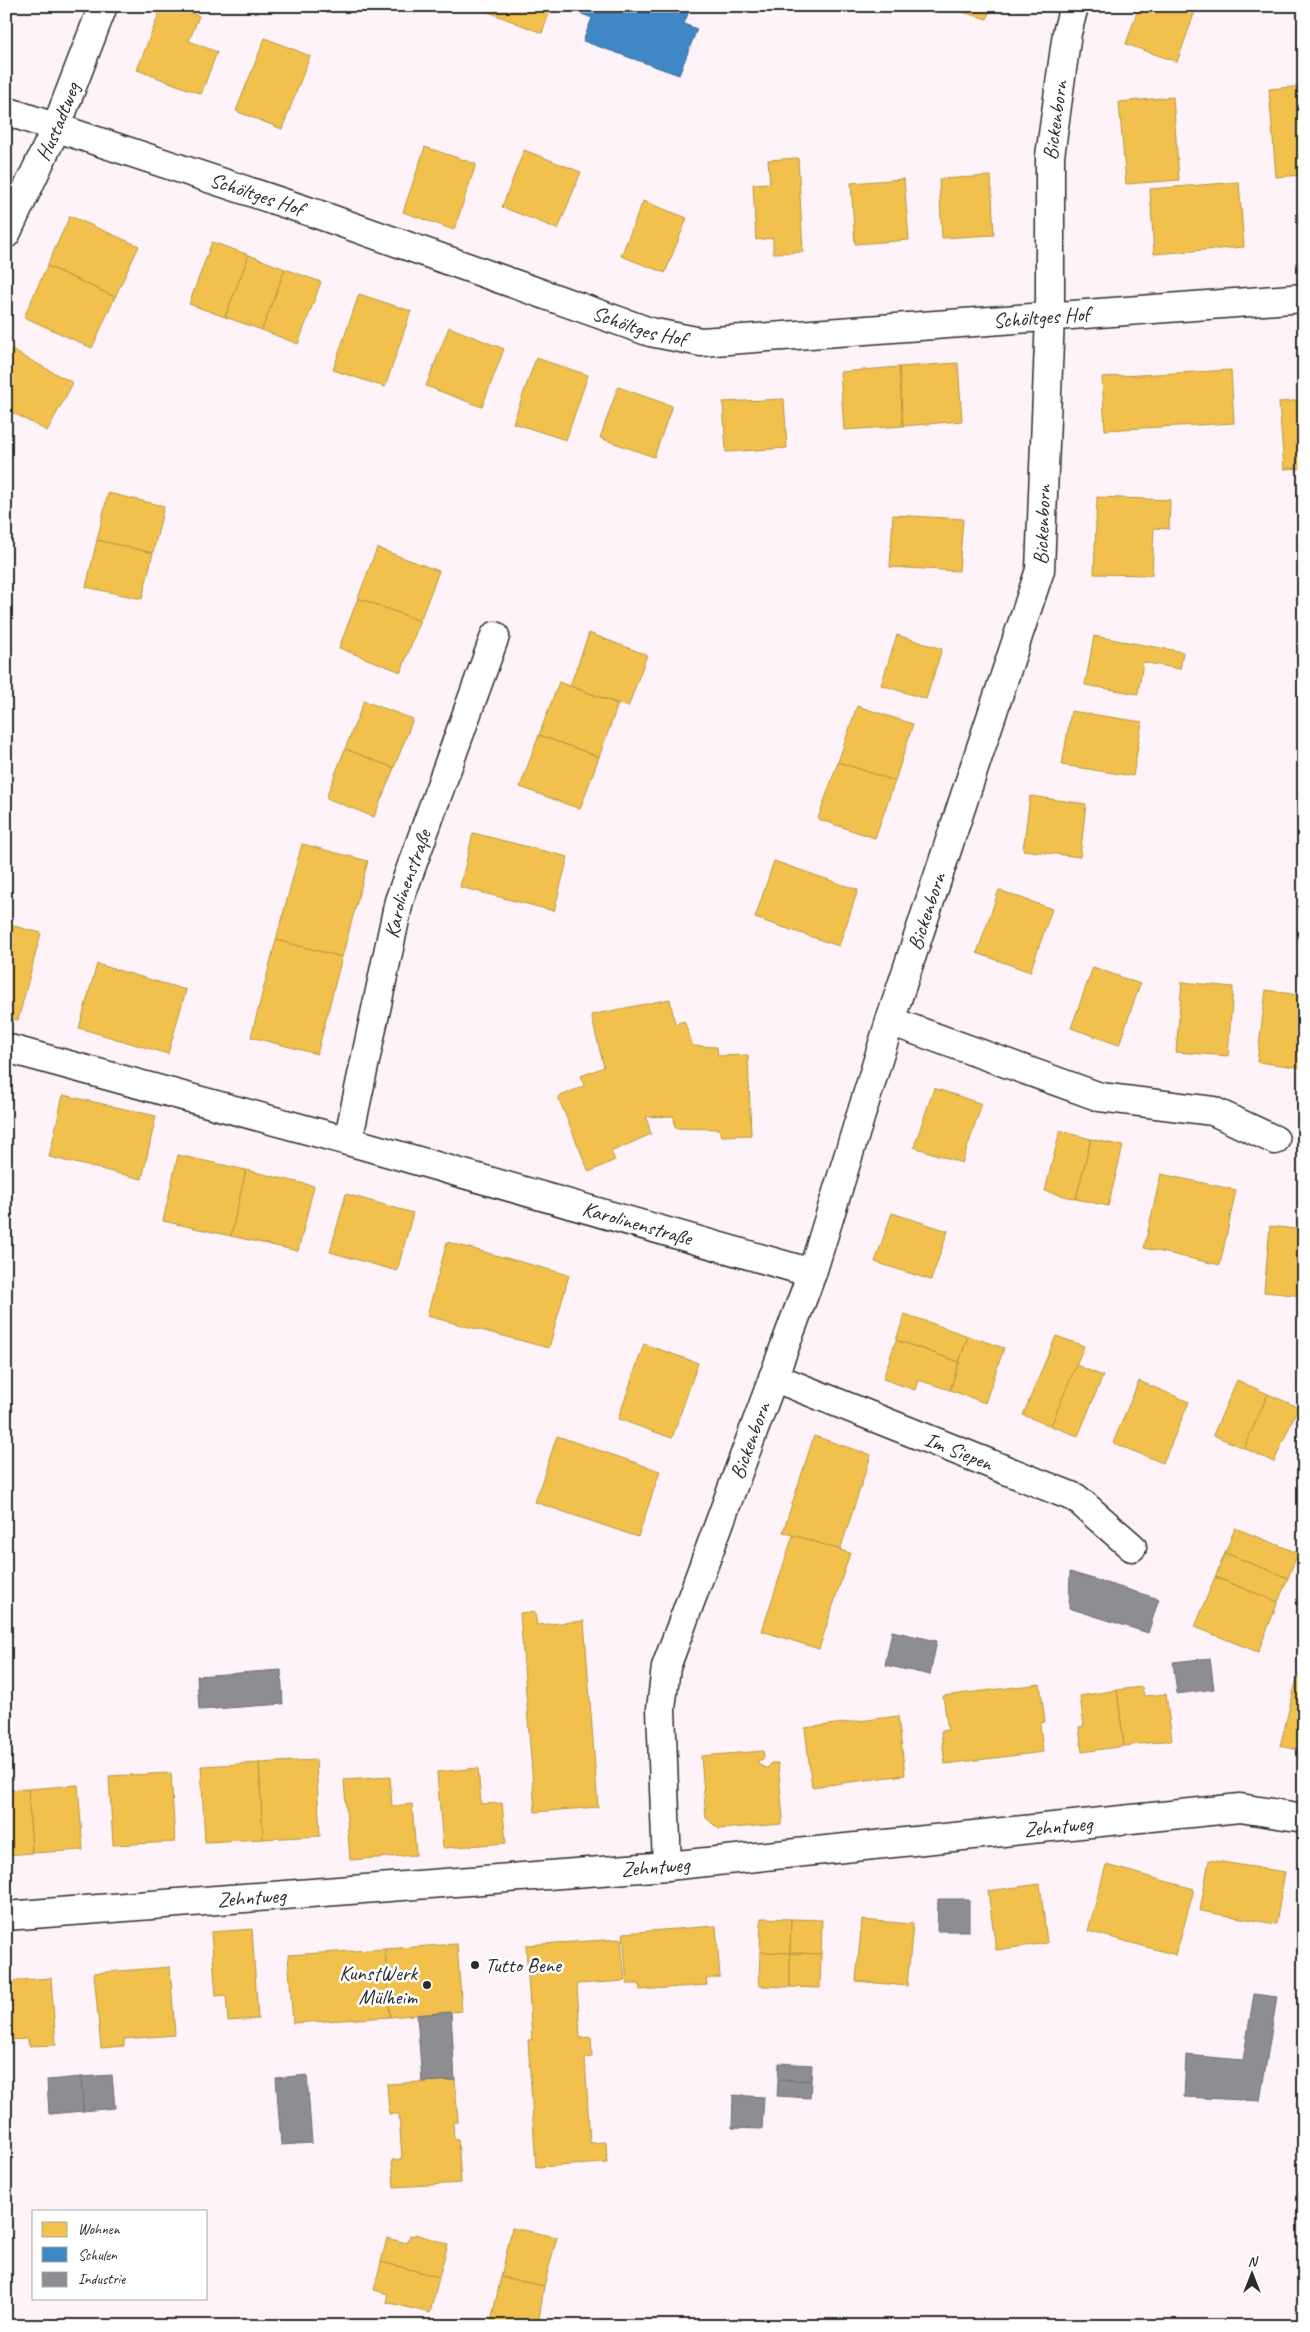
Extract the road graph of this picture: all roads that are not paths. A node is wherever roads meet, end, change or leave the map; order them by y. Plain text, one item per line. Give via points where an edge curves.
1 (103, 6) edge
2 (1074, 6) edge
3 (6, 111) edge
4 (56, 128) junction
5 (6, 234) edge
6 (1304, 298) edge
7 (1050, 317) junction
8 (495, 636) dead end
9 (890, 1021) junction
10 (6, 1048) edge
11 (1275, 1140) dead end
12 (348, 1142) junction
13 (812, 1273) junction
14 (773, 1377) junction
15 (1132, 1547) dead end
16 (1304, 1818) edge
17 (667, 1866) junction
18 (6, 1916) edge

1 - 4 street, Hustadtweg
2 - 7 street, Bickenborn via 1067,33 1050,156
3 - 4 street, Schöltges Hof
4 - 5 street, Hustadtweg
4 - 7 street, Schöltges Hof via 317,214 650,332 701,342
6 - 7 street, Schöltges Hof
7 - 9 street, Bickenborn via 1040,570
8 - 12 street, Karolinenstraße via 399,901
9 - 11 street via 1100,1097 1213,1111
9 - 13 street, Bickenborn
10 - 12 street, Karolinenstraße
12 - 13 street, Karolinenstraße
13 - 14 street, Bickenborn
14 - 15 street, Im Siepen via 1076,1498
14 - 17 street, Bickenborn via 666,1667 661,1709
16 - 17 street, Zehntweg via 1240,1808
17 - 18 street, Zehntweg

